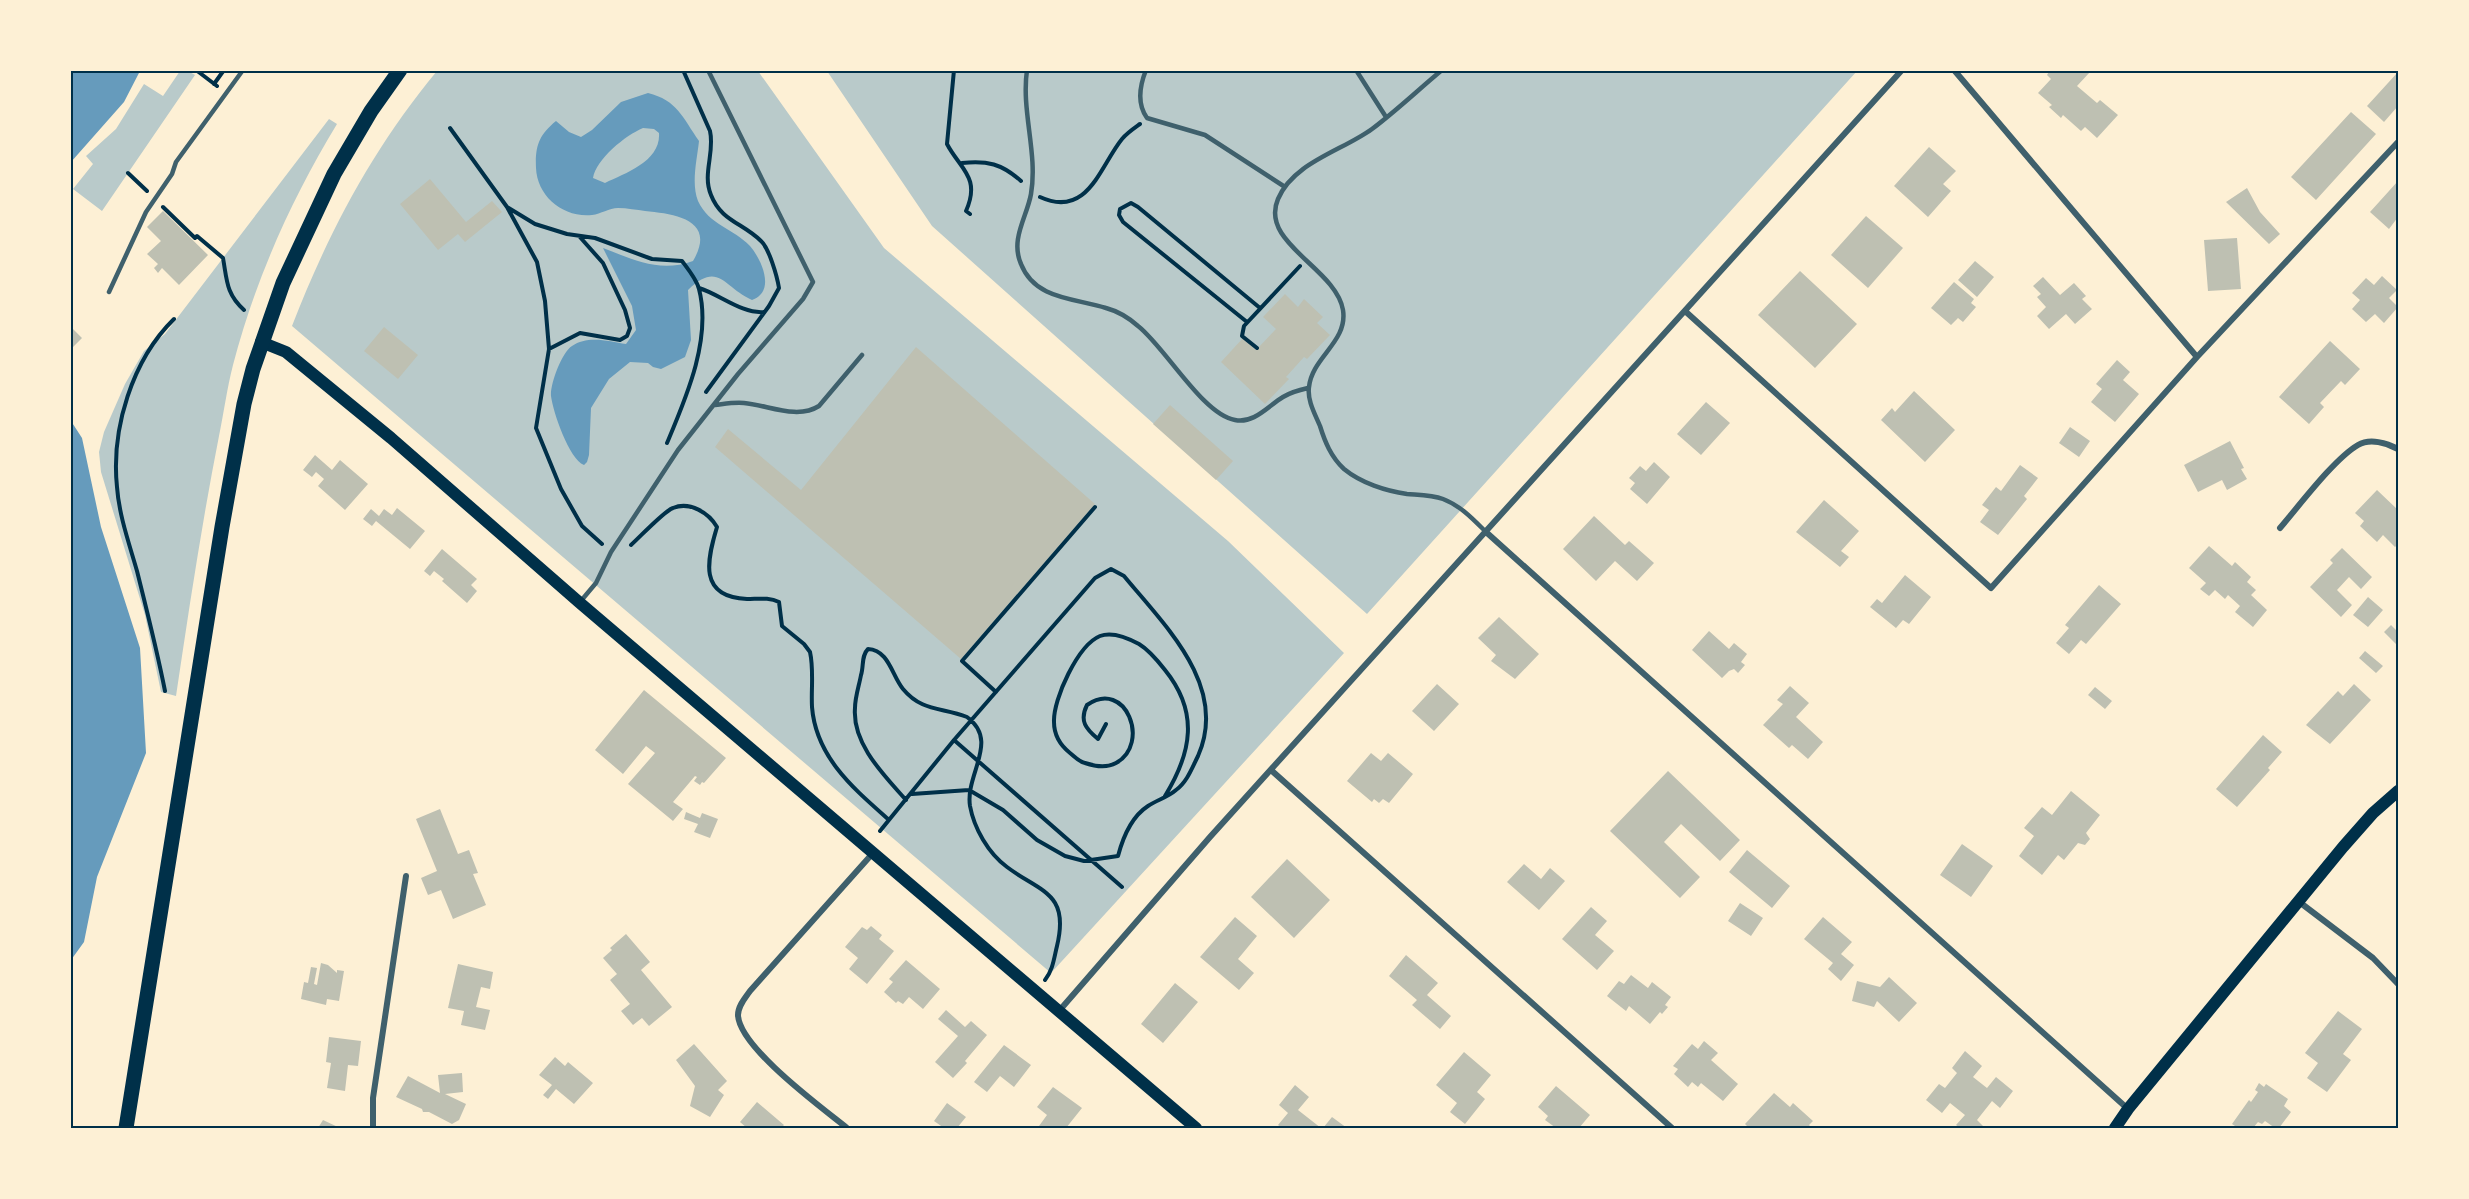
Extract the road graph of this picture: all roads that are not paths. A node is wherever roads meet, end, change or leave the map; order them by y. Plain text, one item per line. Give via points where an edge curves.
1 (243, 70) edge
2 (400, 70) edge
3 (708, 70) edge
4 (1027, 70) edge
5 (1146, 70) edge
6 (1356, 70) edge
7 (1442, 70) edge
8 (1902, 70) edge
9 (1954, 70) edge
10 (1386, 117) junction
11 (2398, 142) edge
12 (1285, 186) junction
13 (109, 292) dead end
14 (1685, 311) junction
15 (261, 342) junction
16 (862, 355) dead end
17 (2197, 357) junction
18 (1308, 388) junction
19 (715, 405) junction
20 (2398, 449) edge
21 (2280, 528) dead end
22 (1486, 532) junction
23 (580, 603) junction
24 (1272, 770) junction
25 (2398, 791) edge
26 (873, 853) junction
27 (406, 876) dead end
28 (2298, 901) junction
29 (2398, 984) edge
30 (1059, 1011) junction
31 (2127, 1109) junction
32 (126, 1128) edge
33 (373, 1128) edge
34 (847, 1128) edge
35 (1196, 1128) edge
36 (1672, 1128) edge
37 (2115, 1128) edge

1 - 13 lane via 176,162 146,212
2 - 15 main road via 334,174 283,283
3 - 19 lane via 813,282
4 - 18 lane via 1032,193 1018,237 1018,254 1029,279 1059,297 1107,308 1137,325 1207,404 1227,418 1245,420 1295,390
5 - 12 lane via 1141,98 1147,118 1205,135
6 - 10 lane
7 - 10 lane
8 - 14 street
9 - 17 street
10 - 12 lane via 1303,169
11 - 17 street
12 - 18 lane via 1275,209 1283,237 1334,290 1344,316 1342,330 1320,360
14 - 17 street via 1991,588
14 - 22 street
15 - 23 main road via 286,352
15 - 32 main road via 244,404 222,527
16 - 19 lane via 811,411 743,403
18 - 22 lane via 1325,443 1345,470 1391,491 1441,498 1462,510
19 - 23 lane via 678,450
20 - 21 street via 2373,441 2359,445
22 - 24 street
22 - 31 street
23 - 26 main road
24 - 30 street
24 - 36 street
25 - 28 main road via 2373,813
26 - 30 main road
26 - 34 street via 750,991 738,1012 739,1022 756,1050
27 - 33 street via 373,1098
28 - 29 street via 2373,958
28 - 31 main road
30 - 35 main road
31 - 37 main road

